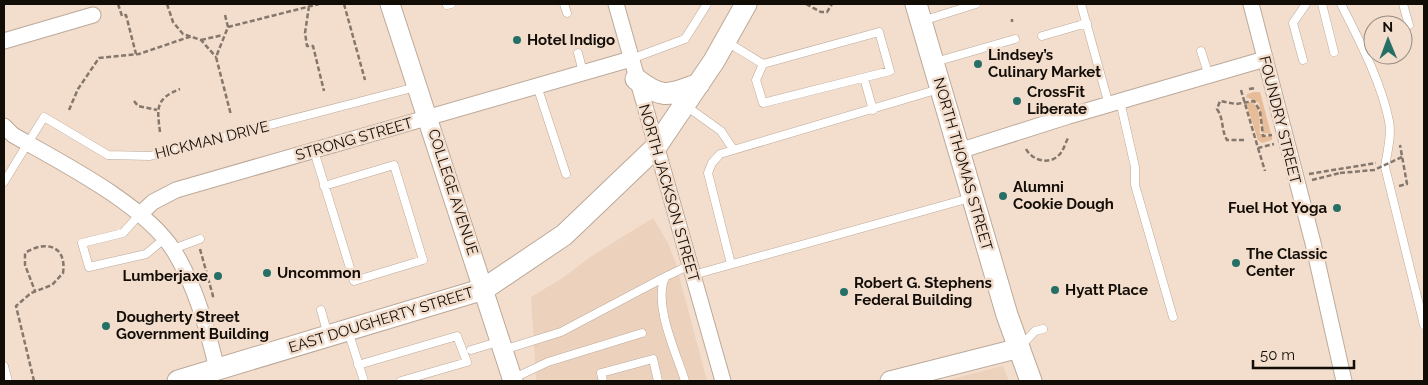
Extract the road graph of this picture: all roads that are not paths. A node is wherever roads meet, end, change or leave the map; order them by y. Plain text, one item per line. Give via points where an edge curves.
1 (390, 4) edge
2 (564, 4) edge
3 (616, 4) edge
4 (707, 4) edge
5 (746, 4) edge
6 (976, 4) edge
7 (1081, 4) edge
8 (1251, 4) edge
9 (1306, 4) edge
10 (1322, 4) edge
11 (1341, 4) edge
12 (918, 13) edge
13 (567, 14) dead end
14 (93, 16) dead end
15 (1087, 23) junction
16 (1042, 36) dead end
17 (1015, 39) dead end
18 (4, 41) edge
19 (725, 41) junction
20 (1200, 51) dead end
21 (1334, 52) dead end
22 (578, 53) dead end
23 (631, 59) junction
24 (1265, 59) junction
25 (1303, 60) dead end
26 (933, 63) junction
27 (763, 64) junction
28 (583, 72) junction
29 (1209, 76) junction
30 (864, 78) junction
31 (636, 79) junction
32 (699, 84) junction
33 (417, 86) junction
34 (537, 86) junction
35 (941, 89) junction
36 (1115, 103) junction
37 (685, 106) junction
38 (872, 110) junction
39 (428, 118) junction
40 (4, 126) edge
41 (28, 144) junction
42 (655, 148) junction
43 (733, 150) junction
44 (314, 151) junction
45 (959, 151) junction
46 (566, 174) dead end
47 (4, 182) edge
48 (324, 186) junction
49 (973, 197) junction
50 (140, 214) junction
51 (200, 239) dead end
52 (168, 244) junction
53 (731, 264) junction
54 (691, 270) junction
55 (665, 277) junction
56 (484, 289) junction
57 (321, 310) dead end
58 (1173, 317) dead end
59 (1424, 325) edge
60 (1043, 328) dead end
61 (338, 332) junction
62 (642, 333) dead end
63 (502, 345) junction
64 (1020, 348) junction
65 (472, 350) dead end
66 (358, 365) junction
67 (4, 366) edge
68 (218, 375) edge
69 (513, 380) edge
70 (8, 381) edge
71 (178, 381) edge
72 (364, 381) edge
73 (401, 381) edge
74 (603, 381) edge
75 (658, 381) edge
76 (685, 381) edge
77 (723, 381) edge
78 (890, 381) edge
79 (1031, 381) edge
80 (1344, 381) edge

1 - 33 street, COLLEGE AVENUE
2 - 13 lane
3 - 23 street, NORTH JACKSON STREET
4 - 23 lane via 685,39
5 - 19 main road, EAST DOUGHERTY STREET
6 - 12 lane
7 - 15 lane
8 - 24 street, FOUNDRY STREET
9 - 25 lane via 1293,23
10 - 21 lane
11 - 59 lane via 1368,58 1389,122 1385,166
12 - 26 main road, NORTH THOMAS STREET
14 - 18 street
15 - 16 lane
15 - 36 lane
17 - 26 lane
19 - 27 lane
19 - 32 main road, EAST DOUGHERTY STREET
20 - 29 lane
22 - 28 lane
23 - 28 street, STRONG STREET
23 - 31 street, NORTH JACKSON STREET
24 - 29 street
24 - 80 street, FOUNDRY STREET via 1313,243
26 - 35 main road, NORTH THOMAS STREET
27 - 30 lane via 756,80 763,103
27 - 30 lane via 878,32 890,71
28 - 34 street, STRONG STREET
29 - 36 street
30 - 38 lane
31 - 32 main road via 652,92 661,94
31 - 42 street, NORTH JACKSON STREET
32 - 37 main road, EAST DOUGHERTY STREET
33 - 39 street, COLLEGE AVENUE
33 - 41 lane, HICKMAN DRIVE via 150,156 108,155 44,117
34 - 39 street, STRONG STREET
34 - 46 lane
35 - 38 lane
35 - 45 main road, NORTH THOMAS STREET
36 - 45 street
36 - 58 lane via 1135,167 1135,185
37 - 42 main road, EAST DOUGHERTY STREET
37 - 43 lane via 721,131
38 - 43 lane
39 - 44 street, STRONG STREET
39 - 56 street, COLLEGE AVENUE
40 - 41 street via 13,136
41 - 47 lane
41 - 50 street
42 - 54 street, NORTH JACKSON STREET
42 - 56 main road, EAST DOUGHERTY STREET via 564,235
43 - 53 lane via 720,154 708,173
44 - 48 lane
44 - 50 street, STRONG STREET via 176,190 153,202
45 - 49 main road, NORTH THOMAS STREET
48 - 48 lane via 354,281 423,260 394,165
49 - 53 lane
49 - 64 main road, NORTH THOMAS STREET
50 - 52 street
50 - 52 lane via 123,233 82,243 89,267 146,254
51 - 52 lane
52 - 68 street via 196,293
53 - 54 lane
54 - 55 lane
54 - 77 street, NORTH JACKSON STREET
55 - 63 lane via 561,332
55 - 76 lane via 660,301
56 - 61 main road, EAST DOUGHERTY STREET
56 - 63 street, COLLEGE AVENUE
57 - 61 lane
60 - 64 lane via 1035,331
61 - 66 lane
61 - 68 main road, EAST DOUGHERTY STREET
62 - 69 lane via 548,362
63 - 65 lane
63 - 69 street, COLLEGE AVENUE
64 - 78 street
64 - 79 main road, NORTH THOMAS STREET
66 - 72 lane
66 - 73 lane via 457,336 467,362
67 - 70 lane
68 - 71 main road, EAST DOUGHERTY STREET
74 - 75 lane via 601,374 652,360

